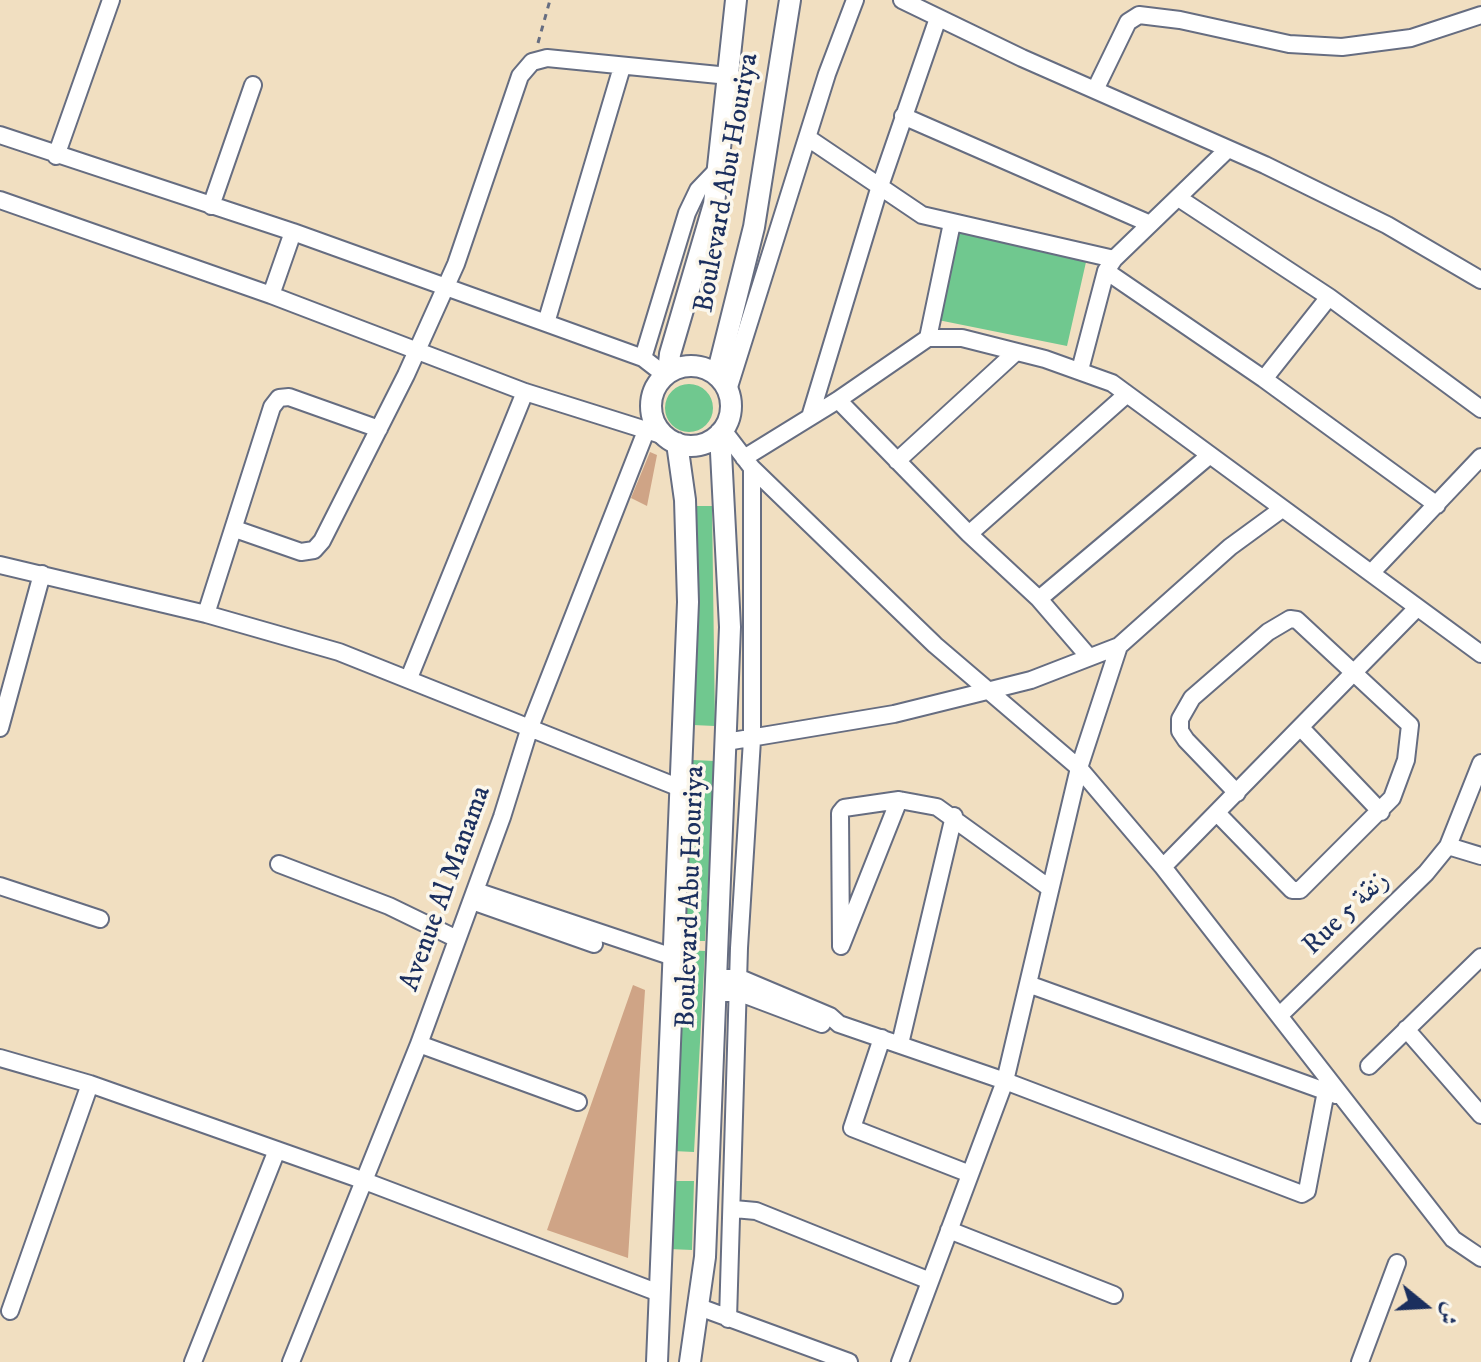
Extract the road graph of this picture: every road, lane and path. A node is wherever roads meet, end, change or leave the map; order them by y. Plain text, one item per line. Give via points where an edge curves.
1 (111, 0) edge
2 (550, 0) edge
3 (736, 0) edge
4 (790, 0) edge
5 (855, 0) edge
6 (902, 0) edge
7 (1481, 15) edge
8 (938, 18) junction
9 (532, 62) junction
10 (622, 67) junction
11 (729, 76) junction
12 (253, 85) dead end
13 (1095, 90) junction
14 (903, 116) junction
15 (0, 135) edge
16 (808, 138) junction
17 (1228, 149) junction
18 (56, 156) junction
19 (721, 166) junction
20 (879, 189) junction
21 (1180, 199) junction
22 (0, 200) edge
23 (211, 206) junction
24 (952, 223) junction
25 (1148, 223) junction
26 (293, 232) junction
27 (1110, 265) junction
28 (1481, 280) edge
29 (443, 288) junction
30 (271, 295) junction
31 (1329, 297) junction
32 (546, 323) junction
33 (928, 338) junction
34 (417, 352) junction
35 (1016, 352) junction
36 (643, 358) junction
37 (1080, 370) junction
38 (666, 374) junction
39 (1264, 379) junction
40 (723, 382) junction
41 (525, 392) junction
42 (1127, 394) junction
43 (838, 400) junction
44 (1481, 409) edge
45 (810, 417) junction
46 (379, 429) junction
47 (722, 432) junction
48 (663, 437) junction
49 (1210, 455) junction
50 (1481, 457) edge
51 (897, 461) junction
52 (748, 463) junction
53 (1437, 505) junction
54 (1282, 509) junction
55 (235, 529) junction
56 (969, 534) junction
57 (0, 565) edge
58 (1372, 572) junction
59 (42, 574) junction
60 (1039, 599) junction
61 (1416, 609) junction
62 (206, 614) junction
63 (1119, 646) junction
64 (1478, 646) edge
65 (1089, 657) junction
66 (1354, 674) junction
67 (409, 678) junction
68 (987, 691) junction
69 (530, 727) junction
70 (0, 728) edge
71 (1301, 728) junction
72 (752, 740) junction
73 (726, 742) junction
74 (1481, 763) edge
75 (1079, 768) junction
76 (680, 788) junction
77 (1237, 793) junction
78 (899, 800) junction
79 (1381, 812) junction
80 (1218, 814) junction
81 (954, 816) junction
82 (1448, 846) junction
83 (1481, 856) edge
84 (279, 864) dead end
85 (1163, 867) junction
86 (0, 886) edge
87 (1048, 887) junction
88 (474, 896) junction
89 (100, 919) dead end
90 (457, 939) junction
91 (594, 944) dead end
92 (673, 957) junction
93 (1481, 957) edge
94 (1028, 984) junction
95 (715, 985) junction
96 (740, 985) junction
97 (1279, 1016) junction
98 (1406, 1029) junction
99 (882, 1038) junction
100 (419, 1044) junction
101 (900, 1044) junction
102 (0, 1058) edge
103 (1369, 1066) dead end
104 (1005, 1081) junction
105 (90, 1084) junction
106 (1326, 1091) junction
107 (1345, 1098) junction
108 (578, 1102) dead end
109 (1481, 1115) edge
110 (277, 1150) junction
111 (970, 1174) junction
112 (362, 1180) junction
113 (734, 1209) junction
114 (949, 1230) junction
115 (1481, 1258) edge
116 (1397, 1263) dead end
117 (930, 1281) junction
118 (659, 1293) junction
119 (1114, 1295) dead end
120 (699, 1307) junction
121 (10, 1311) dead end
122 (728, 1319) junction
123 (193, 1362) edge
124 (291, 1362) edge
125 (657, 1362) edge
126 (690, 1362) edge
127 (849, 1362) edge
128 (900, 1362) edge
129 (1360, 1362) edge

1 - 18 street
2 - 9 path
3 - 11 main road, Boulevard Abu Houriya
4 - 40 main road, Boulevard Abu Houriya
5 - 16 street
6 - 8 street
7 - 13 street via 1411,38 1342,47 1289,44 1139,15 1128,22
8 - 13 street
8 - 14 street
9 - 10 street via 547,58
9 - 29 street via 520,76 475,217
10 - 11 street
10 - 32 street
11 - 19 main road, Boulevard Abu Houriya
12 - 23 street
13 - 17 street
14 - 20 street
14 - 25 street
15 - 18 street
16 - 20 street
16 - 40 street
17 - 21 street
17 - 28 street via 1387,225
18 - 23 street
19 - 36 street via 698,190 687,213
19 - 38 main road, Boulevard Abu Houriya
20 - 24 street via 922,215
20 - 45 street
21 - 25 street
21 - 31 street
22 - 30 street
23 - 26 street
24 - 27 street
24 - 33 street
25 - 27 street
26 - 29 street
26 - 30 street
27 - 37 street
27 - 39 street
29 - 32 street
29 - 34 street
30 - 34 street
31 - 39 street
31 - 44 street
32 - 36 street
33 - 35 street via 962,338
33 - 43 street
34 - 41 street
34 - 46 street
35 - 37 street
35 - 51 street
36 - 38 street
37 - 42 street
38 - 40 main road via 696,365
38 - 48 main road via 653,391 651,406
39 - 53 street
40 - 47 main road via 731,408
41 - 48 street
41 - 67 street
42 - 49 street
42 - 56 street
43 - 45 street
43 - 51 street
45 - 52 street
46 - 55 street via 314,550 301,552
46 - 55 street via 279,398
47 - 48 main road via 700,445
47 - 52 street
47 - 73 main road, Boulevard Abu Houriya via 729,560
48 - 69 street, Avenue Al Manama
48 - 76 main road, Boulevard Abu Houriya via 685,500 688,602
49 - 54 street
49 - 60 street
50 - 53 street
51 - 56 street
52 - 68 street
52 - 72 street
53 - 58 street
54 - 58 street
54 - 63 street via 1230,547
55 - 62 street
56 - 60 street
57 - 59 street
58 - 61 street
59 - 62 street
59 - 70 street
60 - 65 street
61 - 64 street
61 - 66 street
62 - 67 street
63 - 65 street
63 - 75 street
65 - 68 street
66 - 71 street
66 - 77 street via 1290,619 1192,698 1180,731
66 - 79 street via 1403,716 1411,730 1398,785
67 - 69 street
68 - 72 street
68 - 75 street
69 - 76 street
69 - 88 street, Avenue Al Manama
71 - 77 street
71 - 79 street
72 - 73 street
72 - 96 street
73 - 95 main road, Boulevard Abu Houriya
74 - 82 street, Rue 5 زنقة
75 - 85 street
75 - 87 street
76 - 92 main road, Boulevard Abu Houriya
77 - 80 street
78 - 78 street via 844,944 841,946 840,813 844,808
78 - 81 street
79 - 80 street via 1296,891
80 - 85 street
81 - 87 street
81 - 101 street
82 - 83 street
82 - 97 street, Rue 5 زنقة
84 - 90 street
85 - 97 street
86 - 89 street
87 - 94 street
88 - 90 street, Avenue Al Manama
88 - 91 street
88 - 92 street
90 - 100 street, Avenue Al Manama
92 - 118 main road, Boulevard Abu Houriya
93 - 98 street
94 - 104 street
94 - 106 street
95 - 96 street
95 - 120 main road, Boulevard Abu Houriya
96 - 99 street via 826,1025
96 - 113 street
97 - 107 street
98 - 103 street
98 - 109 street
99 - 101 street
99 - 111 street via 852,1128
100 - 108 street
100 - 112 street, Avenue Al Manama
101 - 104 street
102 - 105 street
104 - 106 street via 1302,1194 1307,1191
104 - 111 street
105 - 110 street
105 - 121 street
106 - 107 street
107 - 115 street via 1453,1239
110 - 112 street
110 - 123 street
111 - 114 street
112 - 118 street
112 - 124 street, Avenue Al Manama
113 - 117 street via 756,1211
113 - 122 street
114 - 117 street
114 - 119 street
116 - 129 street
117 - 128 street
118 - 125 main road, Boulevard Abu Houriya
120 - 122 street
120 - 126 main road, Boulevard Abu Houriya
122 - 127 street

